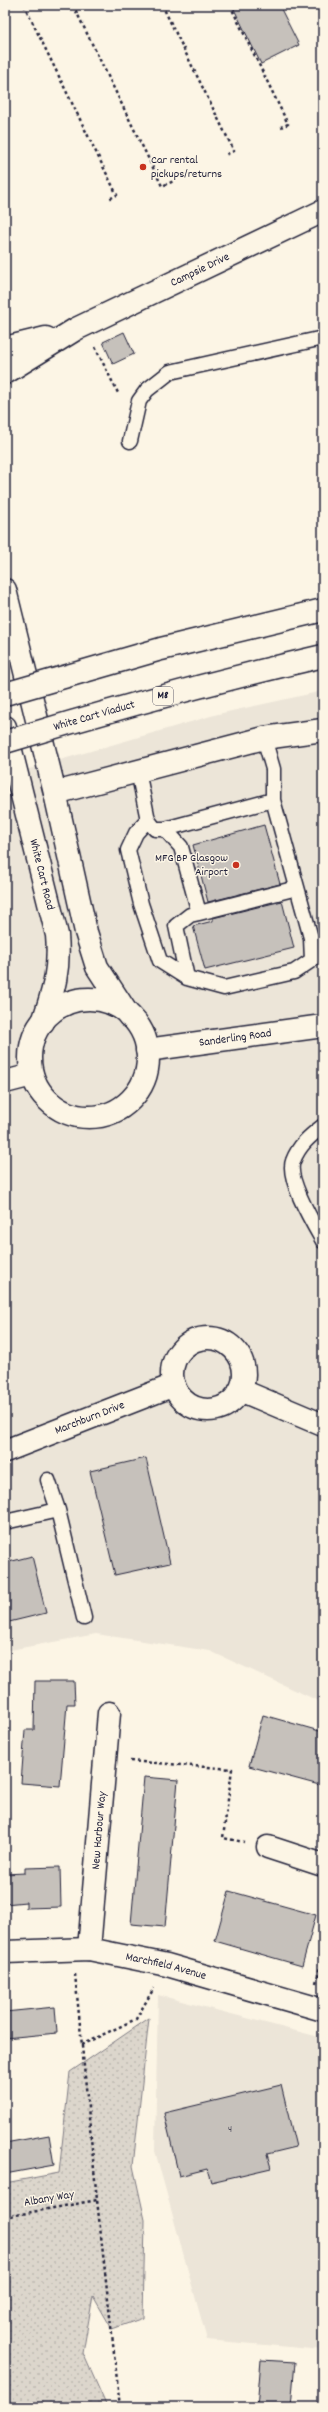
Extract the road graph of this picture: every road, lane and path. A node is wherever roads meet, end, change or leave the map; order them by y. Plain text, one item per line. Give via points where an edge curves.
1 (24, 5) edge
2 (73, 5) edge
3 (162, 5) edge
4 (230, 5) edge
5 (281, 127) dead end
6 (225, 155) dead end
7 (174, 181) dead end
8 (109, 199) dead end
9 (323, 210) edge
10 (80, 327) junction
11 (323, 338) edge
12 (5, 348) edge
13 (5, 373) edge
14 (139, 402) junction
15 (130, 441) dead end
16 (5, 590) edge
17 (323, 610) edge
18 (323, 656) edge
19 (5, 694) edge
20 (5, 727) edge
21 (323, 730) edge
22 (264, 738) junction
23 (5, 742) edge
24 (138, 771) junction
25 (56, 794) junction
26 (273, 800) junction
27 (148, 820) junction
28 (165, 829) junction
29 (297, 888) junction
30 (195, 914) junction
31 (187, 978) junction
32 (129, 1016) junction
33 (43, 1022) junction
34 (323, 1026) edge
35 (148, 1050) junction
36 (32, 1075) junction
37 (5, 1082) edge
38 (323, 1126) edge
39 (323, 1241) edge
40 (174, 1385) junction
41 (240, 1390) junction
42 (323, 1425) edge
43 (5, 1451) edge
44 (48, 1480) dead end
45 (58, 1510) junction
46 (5, 1522) edge
47 (84, 1618) dead end
48 (109, 1713) dead end
49 (105, 1759) junction
50 (268, 1847) joint
51 (323, 1865) edge
52 (81, 1949) junction
53 (5, 1952) edge
54 (323, 1954) edge
55 (167, 1965) junction
56 (316, 2008) edge
57 (81, 2045) junction
58 (96, 2200) junction
59 (5, 2217) edge
60 (120, 2407) edge

1 - 8 path via 118,195
2 - 7 path via 162,186
3 - 6 path via 234,151
4 - 5 path via 288,124
9 - 10 main road, Campsie Drive
10 - 12 main road, Campsie Drive
10 - 13 main road, Campsie Drive
10 - 14 path via 122,402
11 - 14 lane via 170,372 147,390
14 - 15 lane
16 - 25 main road
17 - 19 main road, bridge via 161,649
18 - 23 main road, White Cart Viaduct / M8, bridge via 209,684
20 - 33 main road, White Cart Road via 57,935 56,982
21 - 22 main road
22 - 24 main road
22 - 26 lane via 273,769
24 - 25 main road
24 - 27 lane
25 - 32 main road via 86,932 97,967
26 - 28 lane
26 - 29 lane
27 - 28 lane via 155,829
27 - 31 lane via 136,833 128,850 141,904 160,961
28 - 30 lane via 181,847
29 - 30 lane
29 - 31 lane via 311,938 312,960 294,972 224,988
30 - 31 lane via 176,926
32 - 33 main road via 107,1002 79,1000 53,1012
32 - 35 main road via 143,1035
33 - 36 main road via 32,1044
34 - 35 main road, Sanderling Road
35 - 36 main road via 148,1064 143,1083 122,1107 107,1114 90,1117 74,1115 59,1109 46,1099
36 - 37 main road
38 - 39 lane via 304,1140 292,1162 296,1191
40 - 41 main road via 185,1402 196,1408 208,1410 221,1407 232,1400
40 - 41 main road via 172,1373 180,1350 199,1338 210,1337 231,1346 239,1355 244,1378
40 - 43 main road, Marchburn Drive
41 - 42 main road
44 - 45 lane
45 - 46 lane
45 - 47 lane
48 - 49 main road, New Harbour Way
49 - 50 path via 232,1769 223,1838
49 - 52 main road, New Harbour Way
50 - 51 main road
52 - 53 main road, Marchfield Avenue
52 - 55 main road, Marchfield Avenue
52 - 57 path
54 - 56 path
55 - 56 main road, Marchfield Avenue
55 - 57 path via 136,2019
57 - 58 path
58 - 59 path, Albany Way
58 - 60 path

